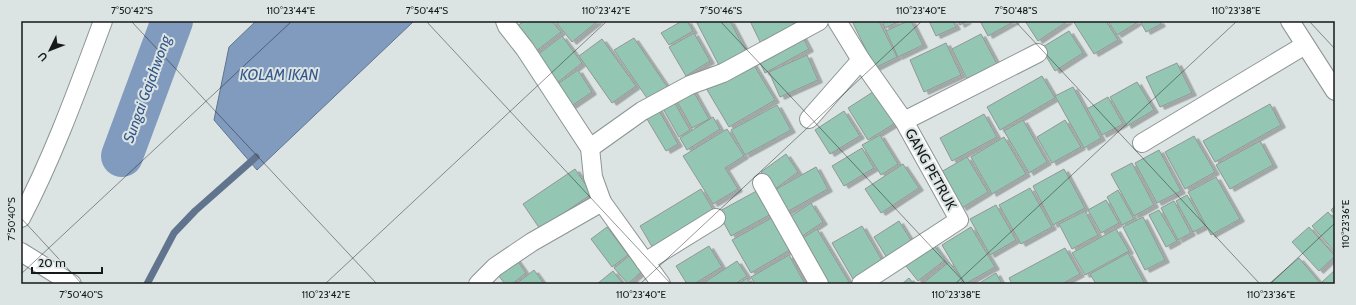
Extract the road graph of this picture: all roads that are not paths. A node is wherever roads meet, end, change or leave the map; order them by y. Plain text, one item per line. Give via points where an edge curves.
1 (103, 21) edge
2 (819, 21) edge
3 (837, 21) edge
4 (1290, 21) edge
5 (508, 23) edge
6 (1305, 45) junction
7 (1038, 53) dead end
8 (861, 60) junction
9 (1335, 91) edge
10 (809, 119) dead end
11 (904, 121) junction
12 (1142, 143) dead end
13 (590, 148) junction
14 (762, 183) dead end
15 (602, 202) junction
16 (21, 218) edge
17 (716, 218) dead end
18 (21, 252) edge
19 (645, 262) junction
20 (72, 284) edge
21 (478, 284) edge
22 (661, 284) edge
23 (819, 284) edge
24 (862, 284) edge

1 - 16 street via 70,111
2 - 13 street via 723,73 690,85 642,111
3 - 8 street, GANG PETRUK
4 - 6 street
5 - 13 street
6 - 9 street
6 - 12 street
7 - 11 street
8 - 10 street
8 - 11 street, GANG PETRUK
11 - 24 street, GANG PETRUK via 959,220
13 - 15 street via 593,177
14 - 23 street
15 - 19 street
15 - 21 street via 532,242 495,267
17 - 19 street
18 - 20 street
19 - 22 street

